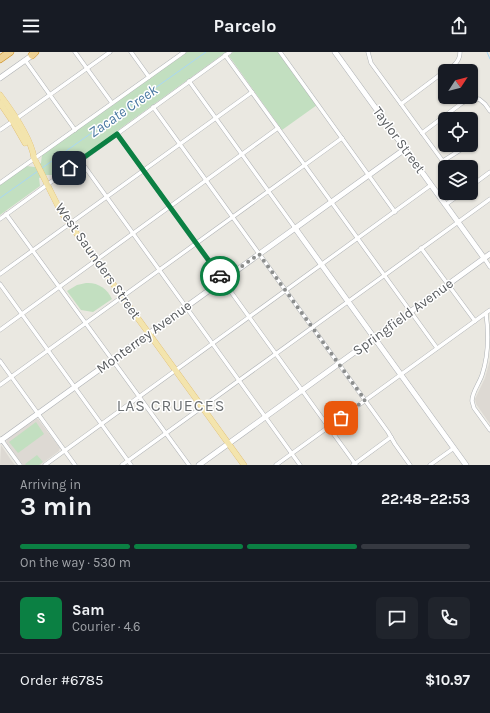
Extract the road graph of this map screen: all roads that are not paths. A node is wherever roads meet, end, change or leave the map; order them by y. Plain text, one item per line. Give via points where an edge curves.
1 (10, 52) edge
2 (75, 52) edge
3 (110, 52) edge
4 (131, 52) edge
5 (184, 52) edge
6 (230, 52) edge
7 (280, 52) edge
8 (336, 52) edge
9 (460, 52) edge
10 (34, 53) edge
11 (368, 53) edge
12 (226, 55) junction
13 (0, 59) edge
14 (25, 60) junction
15 (454, 64) edge
16 (87, 68) junction
17 (3, 74) edge
18 (438, 76) edge
19 (149, 77) junction
20 (0, 78) edge
21 (189, 81) junction
22 (252, 92) junction
23 (50, 94) junction
24 (0, 95) edge
25 (0, 103) edge
26 (112, 103) junction
27 (401, 104) junction
28 (153, 107) junction
29 (490, 111) edge
30 (216, 118) junction
31 (14, 120) junction
32 (278, 128) junction
33 (0, 130) edge
34 (75, 130) junction
35 (422, 133) junction
36 (117, 134) junction
37 (342, 138) junction
38 (180, 144) junction
39 (405, 149) junction
40 (457, 152) edge
41 (242, 154) junction
42 (34, 158) junction
43 (80, 160) junction
44 (442, 160) edge
45 (445, 160) edge
46 (305, 165) junction
47 (143, 170) junction
48 (490, 172) edge
49 (368, 175) junction
50 (0, 181) edge
51 (206, 181) junction
52 (478, 181) edge
53 (47, 185) junction
54 (431, 185) junction
55 (269, 191) junction
56 (107, 197) junction
57 (490, 199) edge
58 (452, 200) edge
59 (332, 202) junction
60 (445, 205) junction
61 (170, 207) junction
62 (394, 212) junction
63 (6, 214) junction
64 (232, 217) junction
65 (0, 219) edge
66 (458, 222) junction
67 (70, 224) junction
68 (295, 228) junction
69 (133, 234) junction
70 (358, 238) junction
71 (196, 244) junction
72 (421, 248) junction
73 (33, 251) junction
74 (259, 254) junction
75 (490, 254) edge
76 (484, 258) junction
77 (96, 261) junction
78 (322, 264) junction
79 (490, 267) edge
80 (160, 270) junction
81 (0, 274) edge
82 (384, 275) junction
83 (223, 280) junction
84 (0, 284) edge
85 (447, 285) junction
86 (59, 287) junction
87 (286, 291) junction
88 (123, 298) junction
89 (348, 301) junction
90 (186, 307) junction
91 (490, 310) edge
92 (411, 311) junction
93 (486, 313) junction
94 (22, 314) junction
95 (249, 317) junction
96 (475, 321) junction
97 (86, 324) junction
98 (312, 327) junction
99 (0, 330) edge
100 (149, 334) junction
101 (374, 338) junction
102 (212, 344) junction
103 (437, 348) junction
104 (48, 351) junction
105 (276, 354) junction
106 (488, 356) edge
107 (112, 360) junction
108 (0, 361) edge
109 (339, 364) junction
110 (176, 371) junction
111 (401, 375) junction
112 (12, 377) junction
113 (239, 380) junction
114 (0, 385) edge
115 (75, 387) junction
116 (303, 390) junction
117 (139, 398) junction
118 (365, 400) junction
119 (202, 407) junction
120 (38, 414) junction
121 (266, 417) junction
122 (101, 425) junction
123 (329, 426) junction
124 (490, 430) edge
125 (166, 434) junction
126 (391, 437) junction
127 (0, 440) edge
128 (229, 444) junction
129 (454, 448) junction
130 (65, 451) junction
131 (292, 454) junction
132 (128, 461) junction
133 (355, 464) edge
134 (20, 465) edge
135 (45, 465) edge
136 (75, 465) edge
137 (122, 465) edge
138 (131, 465) edge
139 (189, 465) edge
140 (199, 465) edge
141 (244, 465) edge
142 (276, 465) edge
143 (300, 465) edge
144 (410, 465) edge
145 (430, 465) edge
146 (466, 465) edge

1 - 13 highway
2 - 16 street
3 - 16 street
4 - 19 street
5 - 19 street
6 - 12 street
7 - 37 street
8 - 39 street, Taylor Street
9 - 15 street via 460,57
10 - 14 street
11 - 27 street via 371,63
12 - 21 street
12 - 22 street
14 - 17 street
14 - 23 street
16 - 23 street
16 - 26 street
17 - 20 street
18 - 27 street
19 - 26 street
21 - 28 street
21 - 30 street
22 - 30 street
22 - 32 street
23 - 31 street
23 - 34 street
24 - 31 main road
25 - 31 main road
26 - 34 street
27 - 35 street
28 - 36 street
28 - 38 street
29 - 35 street via 479,99 469,100
30 - 38 street
30 - 41 street
31 - 33 street
31 - 42 main road, West Saunders Street
32 - 41 street
32 - 46 street
34 - 42 street
35 - 44 street
36 - 43 street
36 - 47 street
37 - 46 street
37 - 49 street
38 - 47 street
38 - 51 street
39 - 49 street, Monterrey Avenue
39 - 54 street, Taylor Street
40 - 45 street
41 - 51 street
41 - 55 street
42 - 50 street
42 - 53 main road, West Saunders Street
43 - 53 street
43 - 56 street
46 - 55 street
46 - 59 street
47 - 56 street
47 - 61 street
48 - 52 street
49 - 59 street, Monterrey Avenue
49 - 62 street
51 - 61 street
51 - 64 street
53 - 63 street
53 - 67 main road, West Saunders Street
54 - 60 street, Taylor Street
54 - 62 street
55 - 64 street
55 - 68 street
56 - 67 street
56 - 69 street
57 - 66 street
58 - 60 street
59 - 68 street, Monterrey Avenue
59 - 70 street
60 - 66 street, Taylor Street
61 - 69 street
61 - 71 street
62 - 70 street
63 - 65 street
63 - 73 street
64 - 71 street
64 - 74 street
66 - 72 street
66 - 76 street, Taylor Street
67 - 73 street
67 - 77 main road, West Saunders Street
68 - 74 street, Monterrey Avenue
68 - 78 street
69 - 77 street
69 - 80 street
70 - 78 street
70 - 82 street
71 - 80 street
71 - 83 street
72 - 82 street
72 - 85 street
73 - 81 street
73 - 86 street
74 - 83 street, Monterrey Avenue
74 - 87 street
75 - 76 street, Springfield Avenue
76 - 79 street, Taylor Street
76 - 85 street, Springfield Avenue
77 - 86 street
77 - 88 main road, West Saunders Street
78 - 87 street
78 - 89 street
80 - 88 street
80 - 90 street
82 - 89 street
82 - 92 street
83 - 90 street, Monterrey Avenue
83 - 95 street
84 - 94 street
85 - 92 street, Springfield Avenue
85 - 96 street
86 - 94 street
86 - 97 street
87 - 95 street
87 - 98 street
88 - 97 street
88 - 100 main road, West Saunders Street
89 - 98 street
89 - 101 street
90 - 100 street, Monterrey Avenue
90 - 102 street
91 - 93 street
92 - 101 street, Springfield Avenue
92 - 103 street
93 - 96 street
93 - 106 street
94 - 99 street
94 - 104 street
95 - 102 street
95 - 105 street
96 - 103 street
97 - 104 street
97 - 107 street
98 - 105 street
98 - 109 street
100 - 107 street, Monterrey Avenue
100 - 110 main road, West Saunders Street
101 - 109 street, Springfield Avenue
101 - 111 street
102 - 110 street
102 - 113 street
103 - 111 street
104 - 112 street
104 - 115 street
105 - 113 street
105 - 116 street
106 - 124 street via 472,401
107 - 115 street, Monterrey Avenue
107 - 117 street
108 - 112 street
109 - 116 street, Springfield Avenue
109 - 118 street
110 - 117 street
110 - 119 main road, West Saunders Street
111 - 118 street
111 - 129 street
112 - 114 street
112 - 120 street
113 - 119 street
113 - 121 street
115 - 120 street, Monterrey Avenue
115 - 122 street
116 - 121 street, Springfield Avenue
116 - 123 street
117 - 122 street
117 - 125 street
118 - 123 street
118 - 126 street
119 - 125 street
119 - 128 main road, West Saunders Street
120 - 127 street, Monterrey Avenue
120 - 130 street
121 - 128 street, Springfield Avenue
121 - 131 street
122 - 130 street
122 - 132 street
123 - 131 street
123 - 133 street
125 - 132 street
125 - 139 street
126 - 133 street
126 - 144 street
127 - 134 street
128 - 140 street, Springfield Avenue
128 - 141 main road, West Saunders Street
129 - 145 street
129 - 146 street
130 - 135 street
130 - 136 street
131 - 142 street
131 - 143 street
132 - 137 street
132 - 138 street

